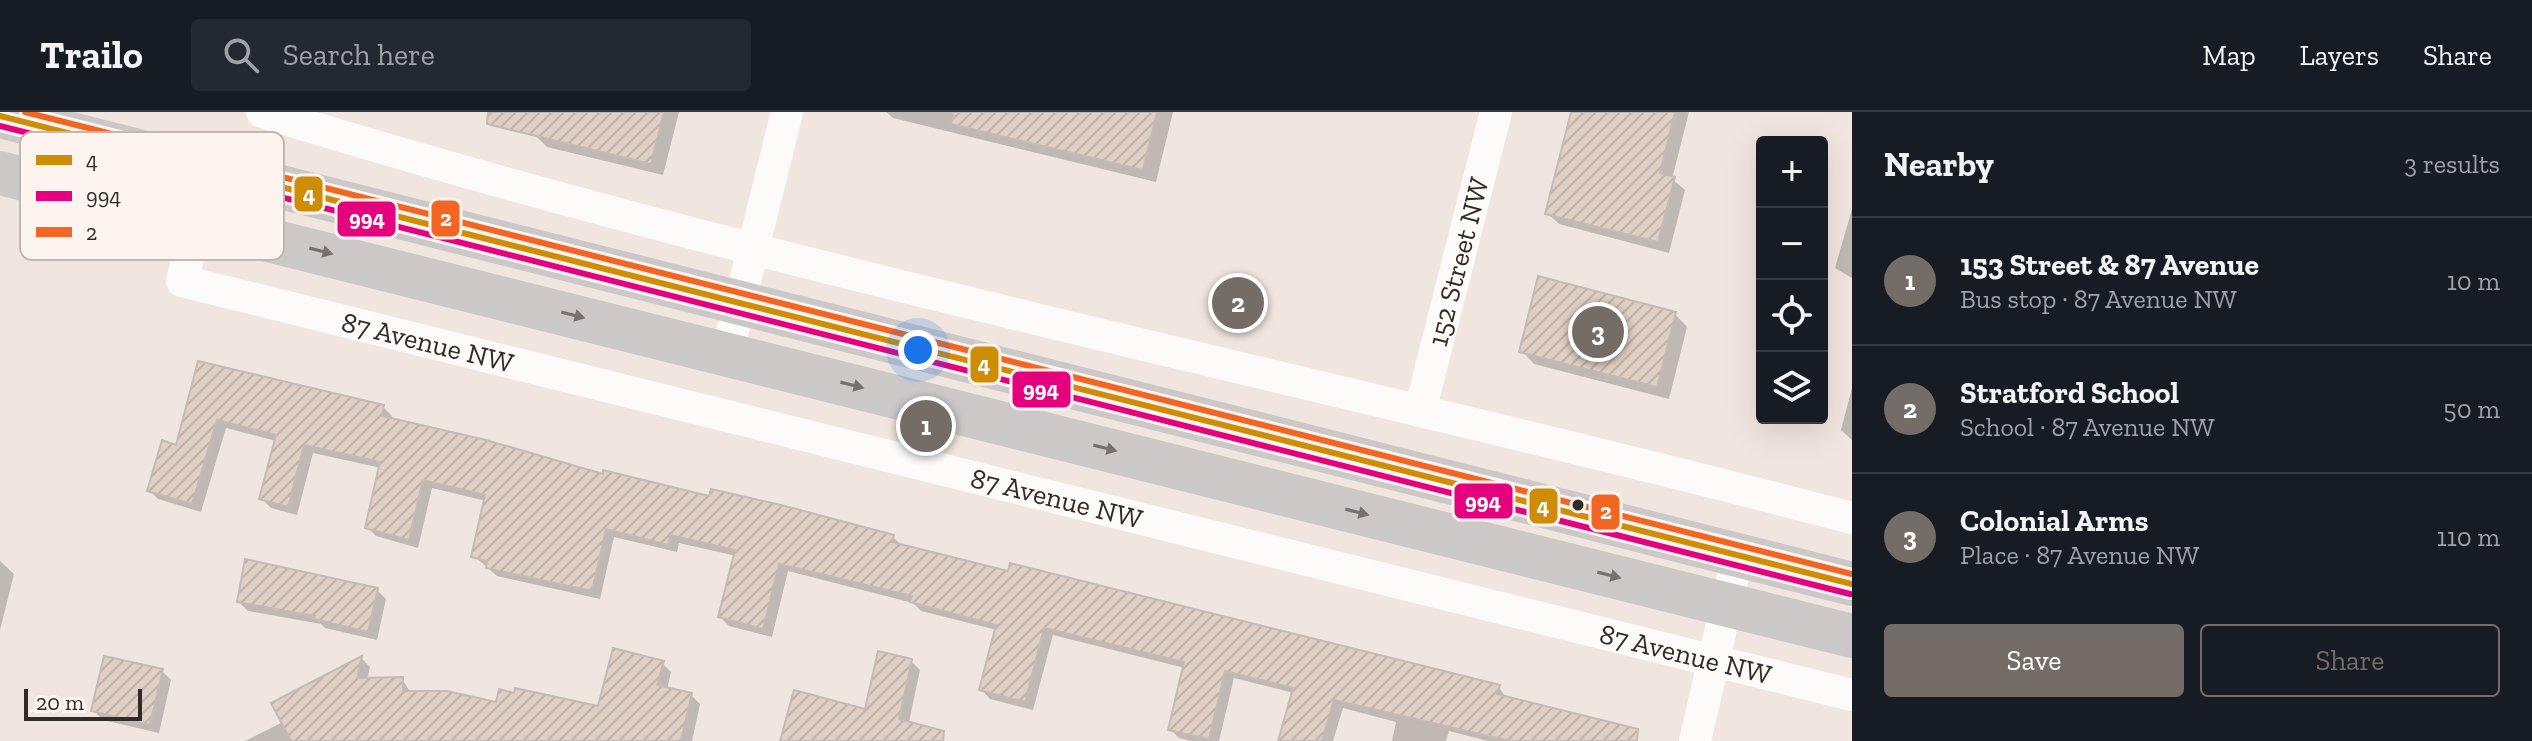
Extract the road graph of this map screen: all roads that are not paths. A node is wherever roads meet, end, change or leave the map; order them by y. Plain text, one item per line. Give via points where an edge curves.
1 (262, 112) edge
2 (787, 112) edge
3 (1496, 112) edge
4 (0, 116) edge
5 (63, 132) edge
6 (0, 173) edge
7 (20, 178) edge
8 (284, 189) edge
9 (284, 242) edge
10 (753, 250) junction
11 (188, 260) edge
12 (740, 305) junction
13 (727, 354) junction
14 (1420, 411) junction
15 (1852, 518) edge
16 (1738, 555) junction
17 (1852, 584) edge
18 (1727, 604) junction
19 (1852, 636) edge
20 (1715, 660) junction
21 (1852, 695) edge
22 (1695, 741) edge

1 - 10 street
2 - 10 street
3 - 14 street, 152 Street NW
4 - 5 main road
6 - 7 main road, 87 Avenue NW
8 - 12 main road
9 -> 13 main road, 87 Avenue NW
10 - 12 street
10 - 14 street
11 - 20 street, 87 Avenue NW via 182,281
12 - 13 street
12 - 16 main road
13 -> 18 main road, 87 Avenue NW
14 - 15 street
16 - 17 main road
16 - 18 street
18 - 19 main road, 87 Avenue NW
18 - 20 street
20 - 21 street, 87 Avenue NW
20 - 22 street

